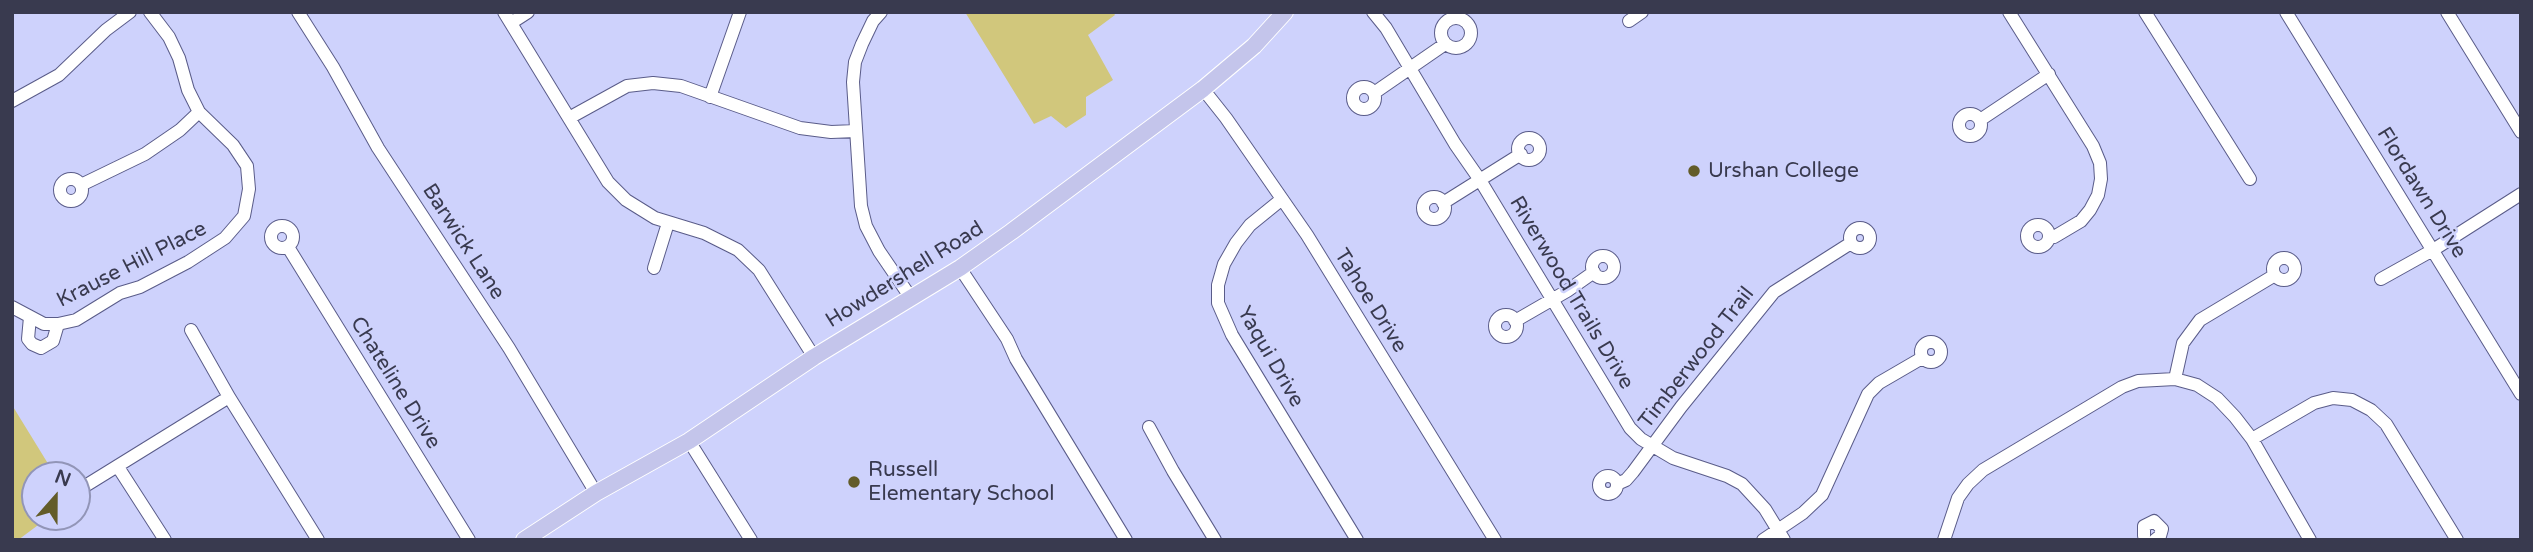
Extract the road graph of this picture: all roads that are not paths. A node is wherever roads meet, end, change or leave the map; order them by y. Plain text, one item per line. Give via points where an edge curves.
1 (130, 12) edge
2 (150, 12) edge
3 (298, 12) edge
4 (528, 12) edge
5 (740, 12) edge
6 (881, 12) edge
7 (1285, 12) edge
8 (1373, 12) edge
9 (1642, 12) edge
10 (2009, 12) edge
11 (2145, 12) edge
12 (2287, 12) edge
13 (2447, 12) edge
14 (508, 18) edge
15 (1629, 21) dead end
16 (1445, 44) dead end
17 (1412, 69) junction
18 (2049, 74) junction
19 (1203, 89) junction
20 (1374, 93) dead end
21 (710, 97) junction
22 (12, 101) edge
23 (199, 112) junction
24 (569, 118) junction
25 (1980, 120) dead end
26 (856, 131) junction
27 (2521, 132) edge
28 (1521, 155) dead end
29 (2250, 179) dead end
30 (1480, 180) junction
31 (81, 185) dead end
32 (2521, 194) edge
33 (1282, 199) junction
34 (1443, 203) dead end
35 (668, 223) junction
36 (2049, 237) dead end
37 (1851, 243) dead end
38 (288, 247) dead end
39 (2433, 250) junction
40 (654, 268) dead end
41 (960, 268) junction
42 (1594, 272) dead end
43 (2275, 275) dead end
44 (2381, 279) dead end
45 (911, 298) junction
46 (1551, 299) junction
47 (12, 307) edge
48 (30, 317) junction
49 (1515, 321) dead end
50 (58, 324) junction
51 (191, 330) dead end
52 (814, 357) junction
53 (1922, 358) dead end
54 (2175, 379) junction
55 (2521, 394) edge
56 (229, 397) junction
57 (1149, 427) dead end
58 (2252, 439) junction
59 (689, 441) junction
60 (1652, 446) junction
61 (118, 467) junction
62 (91, 483) edge
63 (1618, 484) dead end
64 (596, 492) junction
65 (1781, 534) edge
66 (165, 540) edge
67 (318, 540) edge
68 (469, 540) edge
69 (524, 540) edge
70 (751, 540) edge
71 (1126, 540) edge
72 (1215, 540) edge
73 (1357, 540) edge
74 (1495, 540) edge
75 (1763, 540) edge
76 (1944, 540) edge
77 (2310, 540) edge
78 (2457, 540) edge

1 - 22 street via 59,75
2 - 23 street, Krause Hill Place via 169,37
3 - 64 street, Barwick Lane via 378,148 509,348
4 - 14 street
5 - 21 street
6 - 26 street via 855,62
7 - 19 main road, Howdershell Road via 1254,46
8 - 17 street, Riverwood Trails Drive
9 - 15 street
10 - 18 street
11 - 29 street
12 - 39 street, Flordawn Drive
13 - 27 street
14 - 24 street
16 - 17 street
17 - 20 street
17 - 30 street, Riverwood Trails Drive
18 - 25 street
18 - 36 street via 2093,146 2101,178 2091,210 2081,221
19 - 33 street, Tahoe Drive
19 - 41 main road, Howdershell Road
21 - 24 street via 681,86 640,83 613,92
21 - 26 street via 800,128
23 - 31 street via 145,153
23 - 50 street, Krause Hill Place via 247,166 244,216 225,238 188,262 107,300 76,320
24 - 35 street via 608,182 635,207
26 - 45 street via 862,214 879,251
28 - 30 street
30 - 34 street
30 - 46 street, Riverwood Trails Drive
32 - 39 street
33 - 73 street, Yaqui Drive via 1236,243 1218,285 1219,303 1231,335
33 - 74 street, Tahoe Drive
35 - 40 street
35 - 52 street via 716,238 749,259
37 - 60 street, Timberwood Trail via 1774,292
38 - 68 street, Chateline Drive
39 - 44 street
39 - 55 street, Flordawn Drive
41 - 45 main road, Howdershell Road
41 - 71 street
42 - 46 street
43 - 54 street via 2200,320 2183,343
45 - 52 main road, Howdershell Road
46 - 49 street
46 - 60 street, Riverwood Trails Drive via 1630,428
47 - 48 street
48 - 50 street, Krause Hill Place
48 - 50 street via 28,339 41,348 53,341
51 - 56 street
52 - 59 main road, Howdershell Road
53 - 65 street via 1868,394 1822,495
54 - 58 street via 2197,385 2217,398
54 - 76 street via 2138,381 2122,387 1983,470 1958,498
56 - 61 street
56 - 67 street
57 - 72 street
58 - 77 street
58 - 78 street via 2314,403 2352,400 2386,424
59 - 64 main road, Howdershell Road
59 - 70 street
60 - 63 street, Timberwood Trail
60 - 65 street, Riverwood Trails Drive via 1742,484
61 - 62 street
61 - 66 street
64 - 69 main road, Howdershell Road
65 - 75 street

